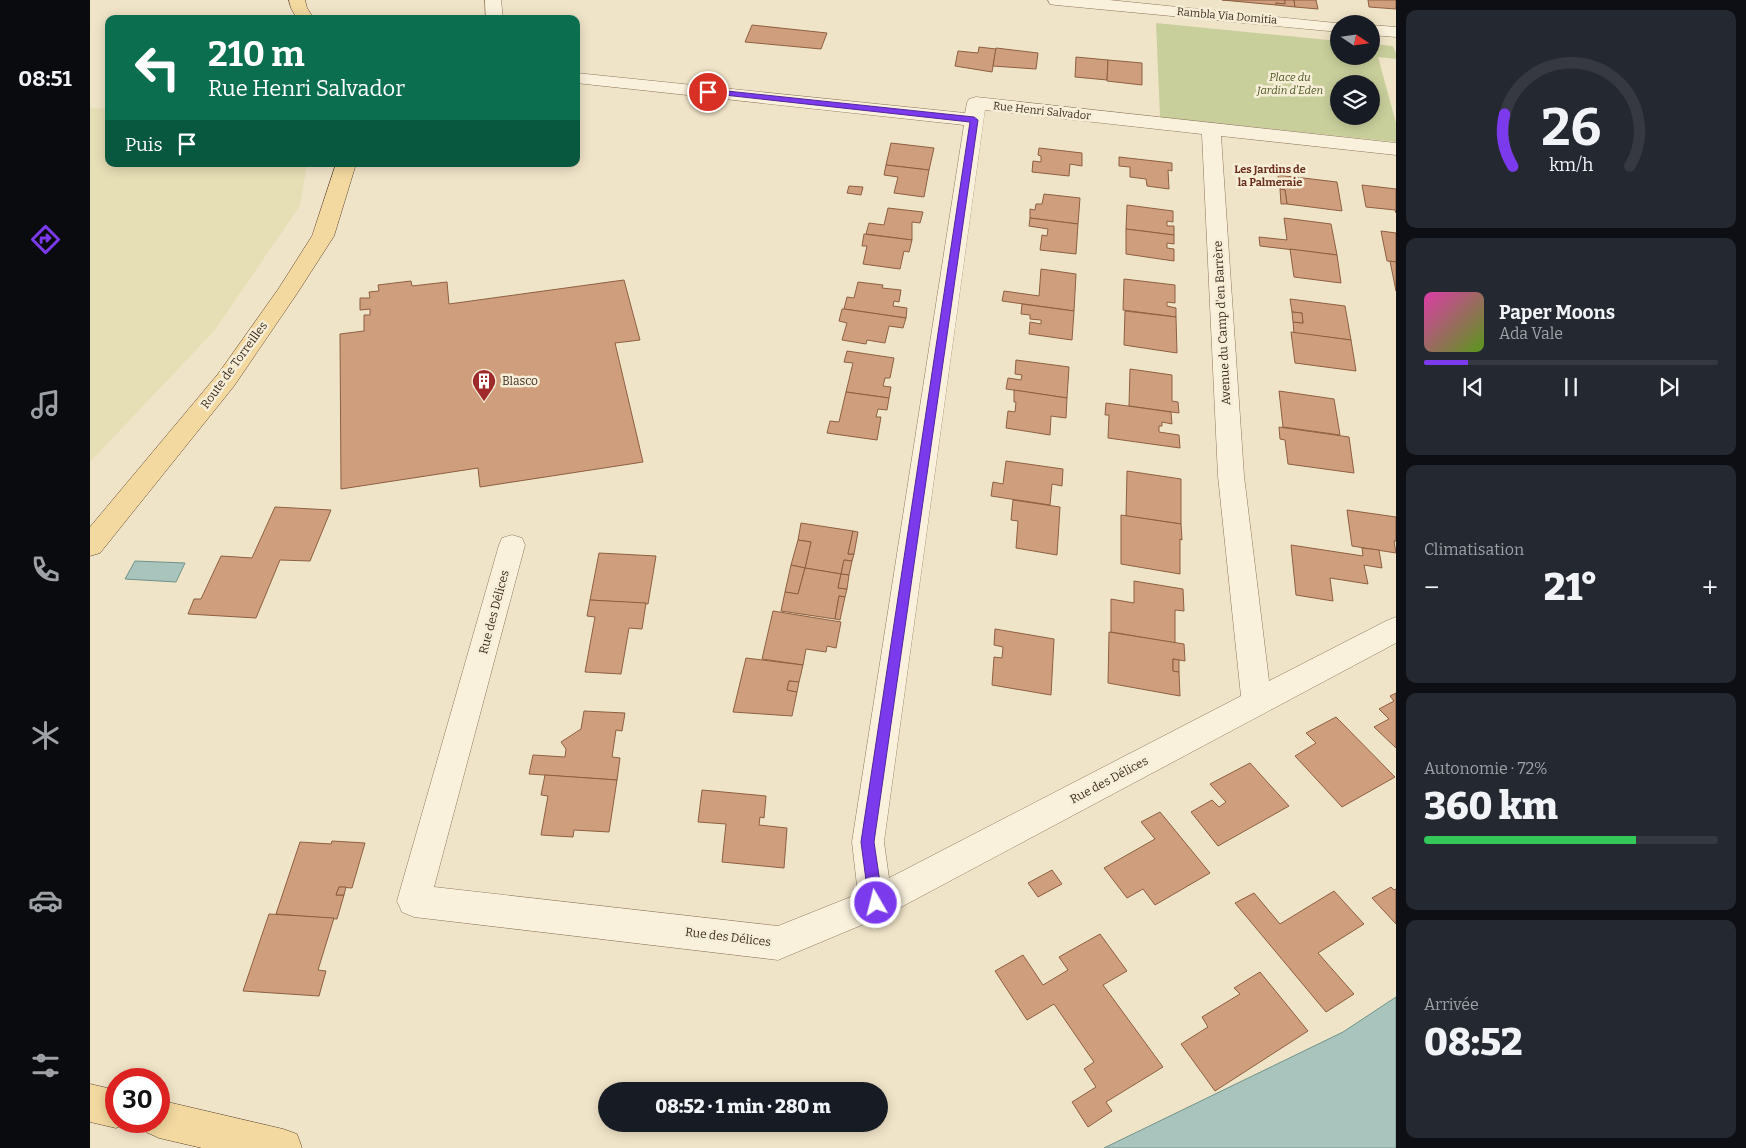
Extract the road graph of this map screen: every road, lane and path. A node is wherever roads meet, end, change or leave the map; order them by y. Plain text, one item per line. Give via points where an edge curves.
1 (297, 0) edge
2 (493, 0) edge
3 (1056, 0) edge
4 (303, 15) edge
5 (494, 15) edge
6 (1330, 26) edge
7 (1380, 31) edge
8 (1396, 32) edge
9 (580, 78) edge
10 (974, 120) junction
11 (1211, 129) junction
12 (1396, 149) edge
13 (345, 167) edge
14 (512, 545) dead end
15 (90, 546) edge
16 (1396, 629) edge
17 (1257, 702) junction
18 (876, 903) junction
19 (90, 1103) edge
20 (105, 1106) edge
21 (170, 1122) edge
22 (283, 1148) edge

1 - 4 main road
2 - 5 street
3 - 6 street, Rambla Via Domitia
7 - 8 street
9 - 10 street
10 - 11 street, Rue Henri Salvador via 976,103
10 - 18 street via 868,842
11 - 12 street
11 - 17 street, Avenue du Camp d'en Barrère via 1231,476
13 - 15 main road, Route de Torreilles via 323,236 287,292 226,380
14 - 18 street, Rue des Délices via 414,901 778,942
16 - 17 street, Rue des Délices
17 - 18 street, Rue des Délices
19 - 20 main road
21 - 22 main road

